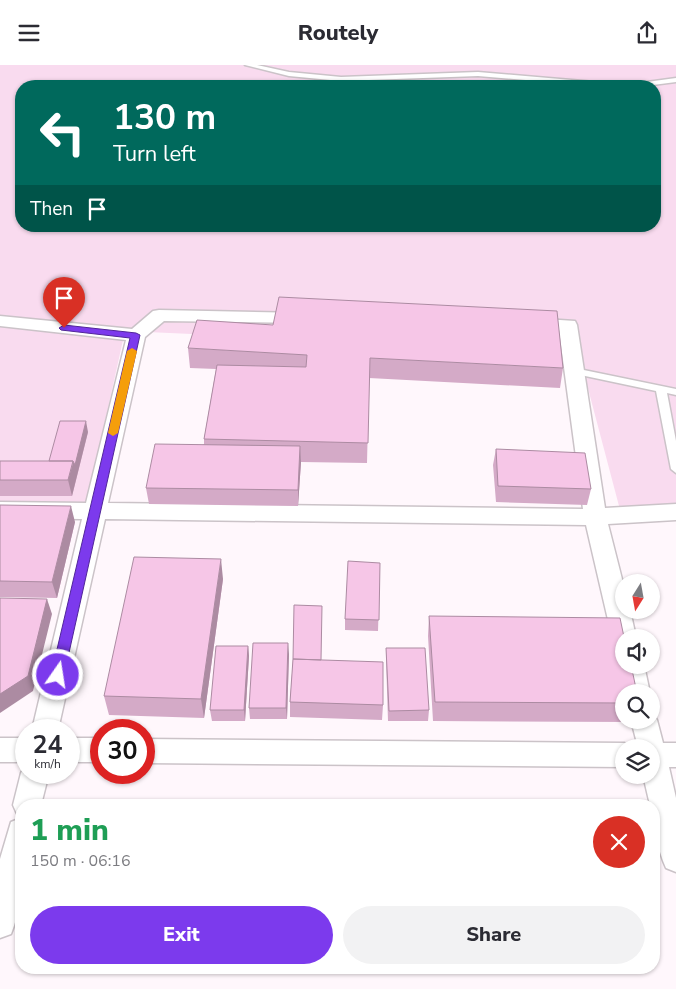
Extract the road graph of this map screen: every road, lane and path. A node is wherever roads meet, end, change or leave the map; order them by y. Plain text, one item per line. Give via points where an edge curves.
1 (248, 65) edge
2 (548, 80) edge
3 (676, 80) edge
4 (661, 82) edge
5 (319, 319) edge
6 (0, 321) edge
7 (508, 323) edge
8 (136, 335) junction
9 (574, 371) junction
10 (661, 389) junction
11 (676, 392) edge
12 (676, 469) edge
13 (0, 510) edge
14 (96, 510) junction
15 (676, 511) edge
16 (595, 517) junction
17 (622, 629) edge
18 (48, 719) edge
19 (0, 750) edge
20 (15, 750) edge
21 (155, 751) edge
22 (615, 755) edge
23 (660, 773) edge
24 (32, 784) edge
25 (28, 799) edge
26 (15, 857) edge
27 (676, 858) edge
28 (0, 923) edge

1 - 2 lane via 289,74 341,79 478,74
3 - 4 lane
5 - 8 street via 159,315
6 - 8 street
7 - 9 street via 568,325
8 - 14 street
9 - 10 lane
9 - 16 street
10 - 11 lane
10 - 12 lane
13 - 14 street
14 - 16 street
14 - 18 street
15 - 16 street
16 - 17 street
19 - 20 street
21 - 22 street
23 - 27 street
24 - 25 street
26 - 28 street

